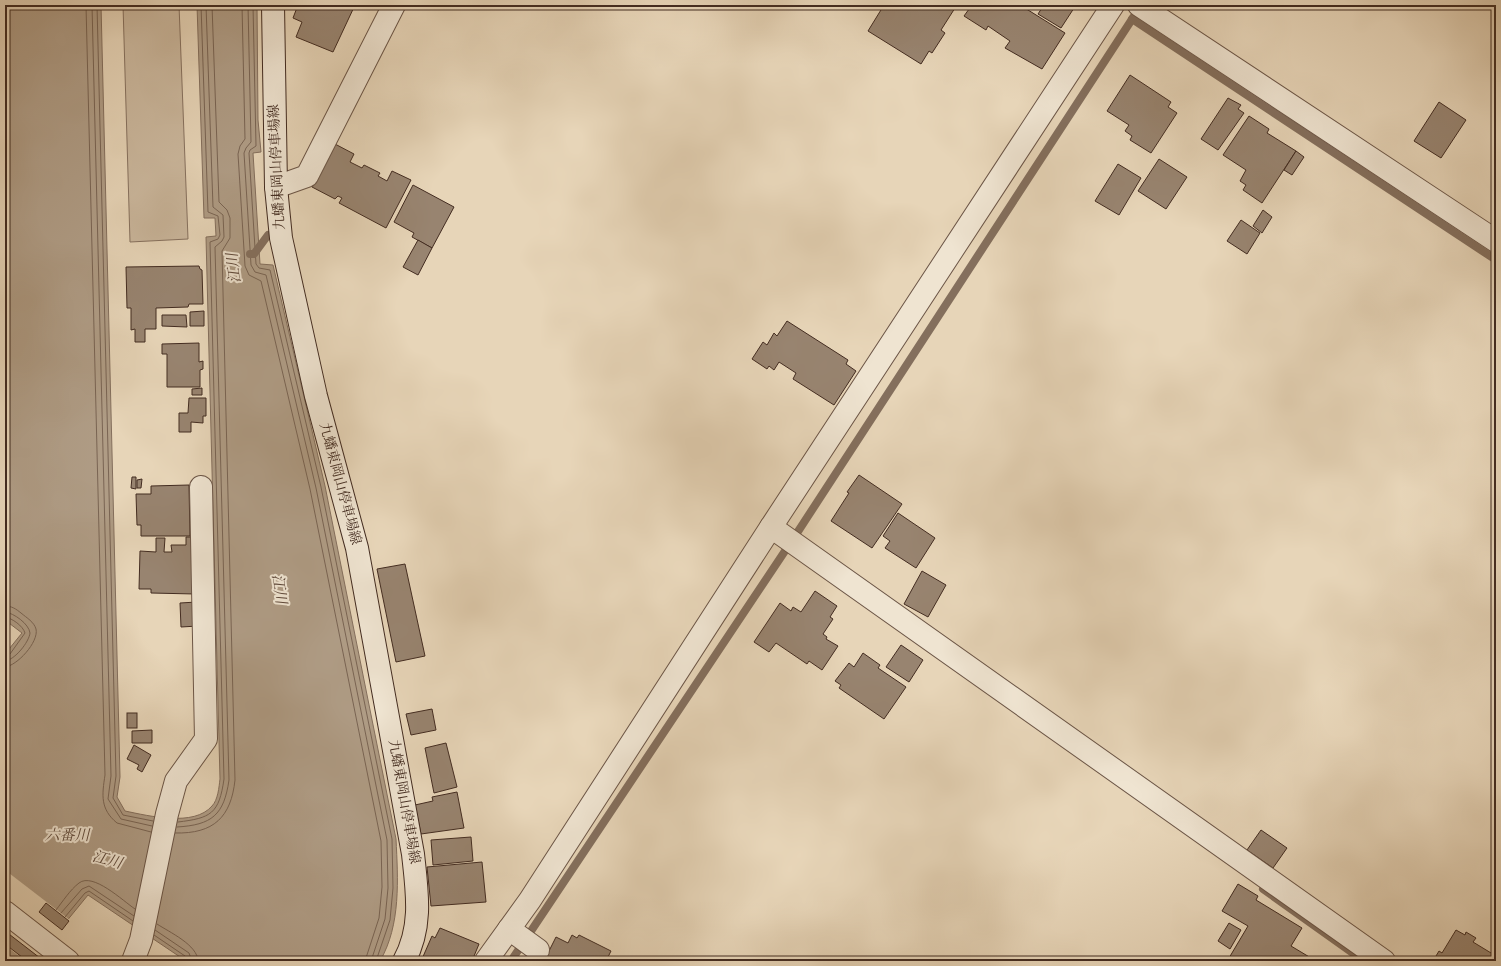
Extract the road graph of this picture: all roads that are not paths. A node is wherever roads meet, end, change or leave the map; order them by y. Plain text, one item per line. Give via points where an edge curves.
1 (273, 5) edge
2 (394, 5) edge
3 (1113, 5) edge
4 (1142, 7) edge
5 (276, 187) junction
6 (1496, 241) edge
7 (201, 487) dead end
8 (784, 536) junction
9 (5, 912) edge
10 (68, 961) edge
11 (133, 961) edge
12 (404, 961) edge
13 (486, 961) edge
14 (1384, 961) edge

1 - 5 street, 九蟠東岡山停車場線
2 - 5 street via 307,176
3 - 8 street
4 - 6 street
5 - 12 street, 九蟠東岡山停車場線 via 281,238 316,396 357,548 413,854 418,901 417,920 414,937
7 - 11 street via 206,739 176,781 142,940
8 - 13 street via 530,900 524,940
8 - 14 street
9 - 10 street

